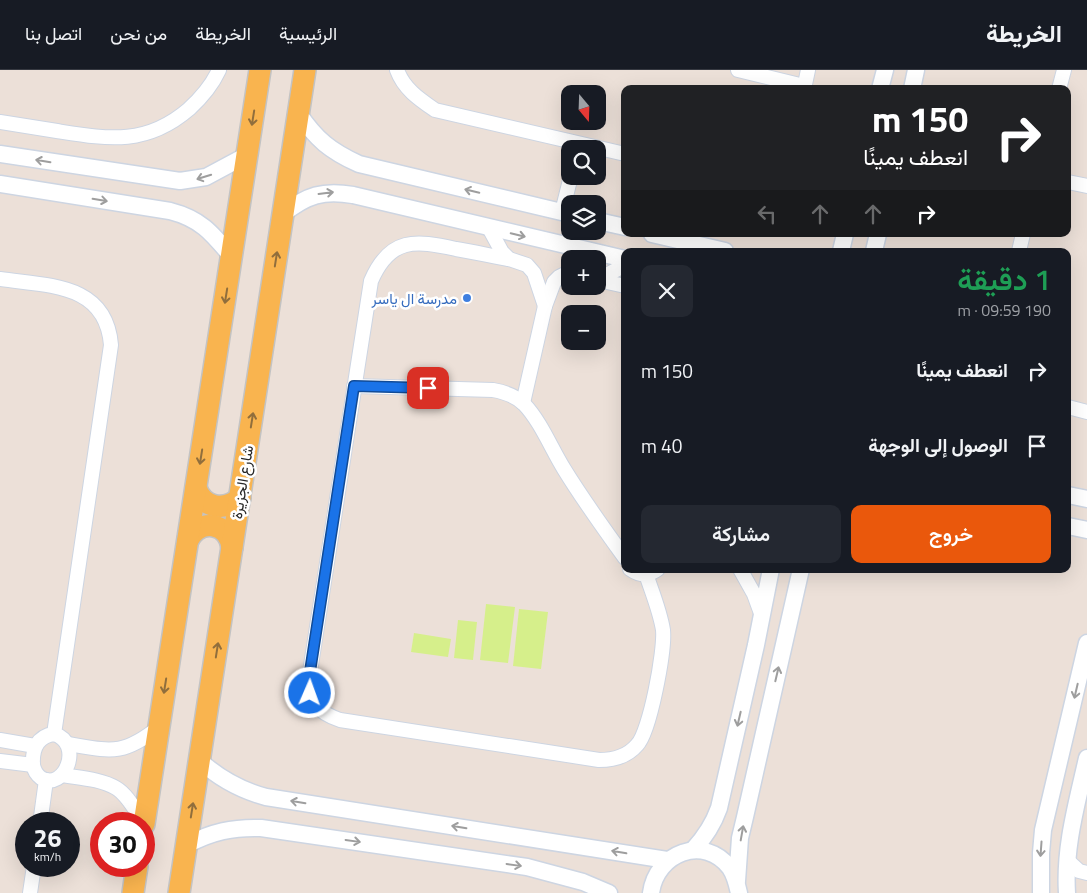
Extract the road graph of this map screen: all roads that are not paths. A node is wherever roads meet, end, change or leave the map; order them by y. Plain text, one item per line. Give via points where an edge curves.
1 (219, 70) edge
2 (260, 70) edge
3 (305, 70) edge
4 (397, 70) edge
5 (738, 70) edge
6 (808, 70) edge
7 (885, 70) edge
8 (916, 70) edge
9 (1064, 70) edge
10 (796, 85) edge
11 (804, 85) edge
12 (881, 85) edge
13 (913, 85) edge
14 (1060, 85) edge
15 (299, 114) junction
16 (0, 122) edge
17 (561, 142) edge
18 (606, 151) edge
19 (621, 153) edge
20 (0, 154) edge
21 (247, 155) junction
22 (1071, 183) edge
23 (0, 184) edge
24 (1087, 186) edge
25 (561, 212) edge
26 (283, 214) junction
27 (606, 223) edge
28 (621, 226) edge
29 (489, 228) junction
30 (665, 237) edge
31 (712, 248) edge
32 (232, 257) junction
33 (621, 258) edge
34 (509, 259) junction
35 (621, 267) edge
36 (606, 275) edge
37 (561, 276) edge
38 (0, 279) edge
39 (606, 281) edge
40 (621, 285) edge
41 (546, 287) junction
42 (354, 386) junction
43 (523, 403) junction
44 (1071, 408) edge
45 (1087, 412) edge
46 (196, 488) junction
47 (1071, 496) edge
48 (240, 498) junction
49 (1087, 500) edge
50 (1077, 528) edge
51 (188, 540) junction
52 (1087, 544) edge
53 (232, 547) junction
54 (621, 553) edge
55 (652, 573) edge
56 (744, 573) edge
57 (770, 573) edge
58 (800, 573) edge
59 (762, 616) junction
60 (1087, 643) edge
61 (159, 727) junction
62 (54, 734) junction
63 (0, 740) edge
64 (68, 744) junction
65 (35, 746) junction
66 (1087, 758) edge
67 (0, 760) edge
68 (200, 760) junction
69 (33, 765) junction
70 (62, 775) junction
71 (46, 780) junction
72 (42, 812) edge
73 (136, 812) edge
74 (146, 812) edge
75 (187, 845) junction
76 (693, 850) junction
77 (667, 860) junction
78 (1067, 860) junction
79 (1087, 873) edge
80 (32, 877) edge
81 (135, 877) edge
82 (738, 887) edge
83 (30, 893) edge
84 (133, 893) edge
85 (179, 893) edge
86 (608, 893) edge
87 (651, 893) edge
88 (1041, 893) edge
89 (1067, 893) edge

1 - 16 street via 200,100 179,118 155,130 129,137 102,138
2 -> 21 main road
3 - 15 main road, شارع الجزيرة
4 - 17 street via 415,97 435,110
5 - 10 street
6 - 11 street
7 - 12 street
8 - 13 street
9 - 14 street
25 -> 15 street via 359,164 324,144
15 - 26 main road, شارع الجزيرة
18 - 19 street
21 -> 20 street via 206,177 180,181
21 - 32 main road
22 - 24 street
23 -> 32 street via 186,215 201,223
26 -> 29 street via 298,202 334,192
48 -> 26 main road, شارع الجزيرة
27 - 28 street
29 -> 33 street
29 - 34 street via 496,244
30 - 31 street
32 -> 46 main road
34 - 41 street via 527,265
34 - 42 street via 417,243 389,253 378,265 371,281
35 - 36 street
37 - 41 street
38 - 62 street via 82,294 100,311 110,334
39 - 40 street
41 - 43 street via 545,306
42 - 43 street via 493,390 509,394
42 - 55 street via 309,678 310,693 316,706 327,715 340,720 613,760 638,745 645,733 662,658 664,643
43 - 54 street
44 - 45 street
46 - 48 main road via 206,502 218,507 230,505
46 - 51 main road
47 - 49 street
48 - 53 main road, شارع الجزيرة
50 - 52 street
51 - 53 main road via 201,527 213,526 224,531
51 -> 61 main road
68 -> 53 main road, شارع الجزيرة
56 - 59 street
57 - 59 street
82 -> 58 street via 740,838
59 -> 76 street via 719,808 709,831
60 -> 88 street via 1043,830
61 - 64 street via 142,740 120,749 101,750
61 - 74 main road
62 - 64 street
62 - 65 street via 42,737
63 - 65 street
64 - 70 street via 66,769
65 - 69 street
66 - 78 street
67 - 69 street
75 -> 68 main road, شارع الجزيرة
77 -> 68 street via 266,797 230,784
69 - 71 street via 37,774
70 - 71 street
70 - 73 street via 117,788
71 - 72 street
75 - 85 main road, شارع الجزيرة
75 -> 86 street via 222,830 261,828 527,867 583,882
76 - 77 street
76 - 82 street via 720,858 730,868
77 - 87 street via 652,882
78 - 79 street via 1079,871
78 - 89 street
80 - 83 street
81 - 84 main road

